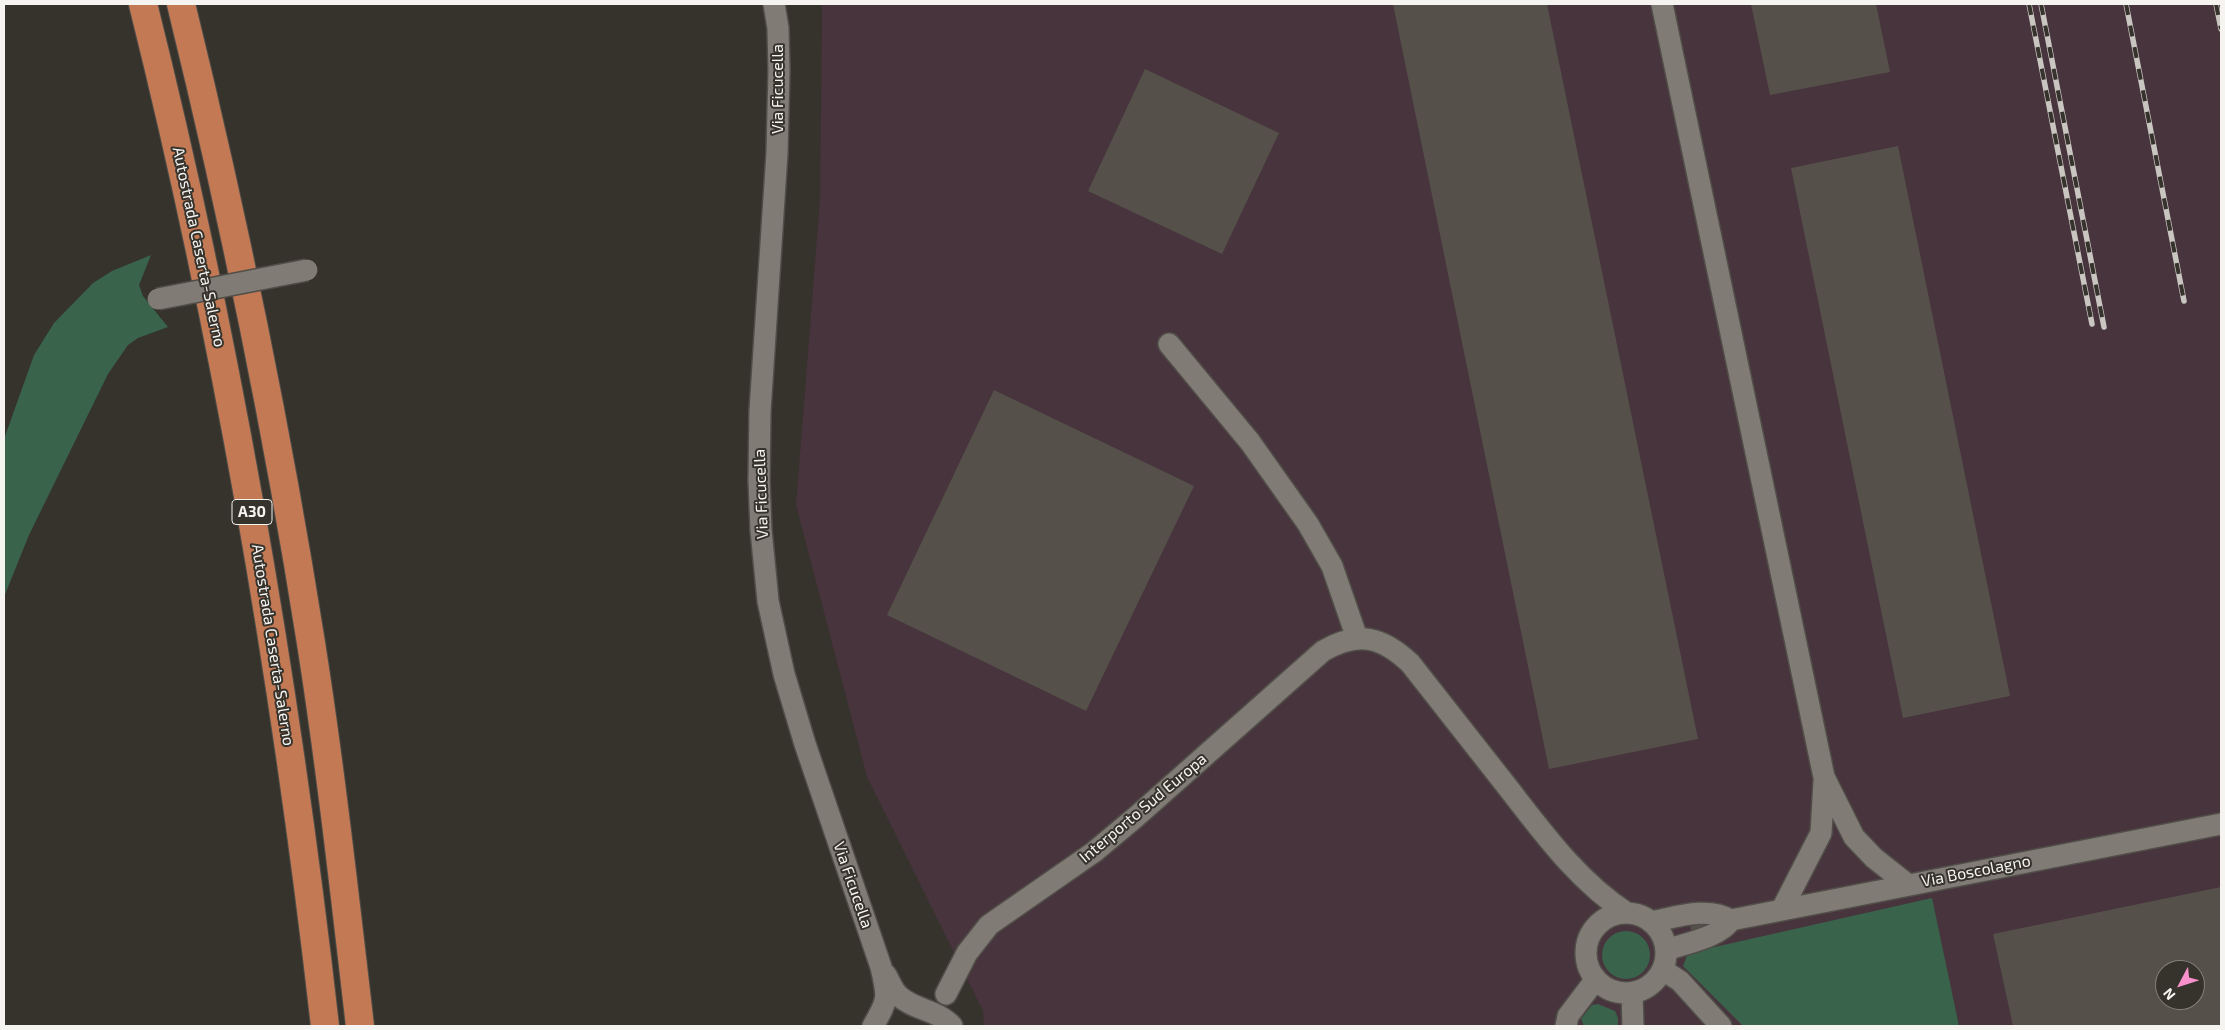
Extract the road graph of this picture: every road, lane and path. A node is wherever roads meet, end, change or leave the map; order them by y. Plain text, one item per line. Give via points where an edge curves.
1 (143, 4) edge
2 (181, 4) edge
3 (774, 4) edge
4 (1662, 4) edge
5 (307, 270) dead end
6 (158, 299) dead end
7 (1169, 344) dead end
8 (1357, 638) junction
9 (1824, 777) junction
10 (2221, 824) edge
11 (1577, 872) junction
12 (1907, 884) junction
13 (1782, 909) junction
14 (1627, 913) junction
15 (1731, 920) junction
16 (1651, 922) junction
17 (1593, 930) junction
18 (1664, 960) junction
19 (881, 967) junction
20 (1596, 979) junction
21 (1632, 993) junction
22 (946, 994) dead end
23 (923, 1010) junction
24 (325, 1026) edge
25 (360, 1026) edge
26 (874, 1026) edge
27 (952, 1026) edge
28 (1566, 1026) edge
29 (1633, 1026) edge
30 (1721, 1026) edge

1 - 24 highway, Autostrada Caserta-Salerno / A30 via 188,191 250,500 299,809
2 - 25 highway, A30 via 255,333 285,488 332,791
3 - 19 street, Via Ficucella via 779,70 777,152 760,411 759,480 768,601 784,674 805,744
4 - 9 street
5 - 6 street, bridge
7 - 8 street via 1250,442 1308,524 1332,566
8 - 11 street, Interporto Sud Europa via 1376,640 1394,648 1410,663
8 - 22 street, Interporto Sud Europa via 1323,650 1094,852 989,925 967,952
9 - 12 street via 1854,837
9 - 13 street via 1821,833
10 - 12 street, Via Boscolagno
11 - 14 street, Interporto Sud Europa
11 - 17 street, Interporto Sud Europa via 1593,911
12 - 13 street, Via Boscolagno
13 - 15 street, Via Boscolagno
14 - 16 street
14 - 17 street via 1614,915
15 - 16 street via 1708,912
15 - 18 street, Via Boscolagno via 1717,933
16 - 18 street via 1660,932
17 - 20 street via 1586,955
18 - 21 street via 1650,985
18 - 30 street
19 - 23 street, Via Ficucella via 897,995
19 - 26 street, Via Ficucella via 886,1004
20 - 21 street via 1607,988
20 - 28 street via 1568,1016
21 - 29 street
23 - 26 street, Via Ficucella via 896,1012
23 - 27 street, Via Ficucella via 936,1014

